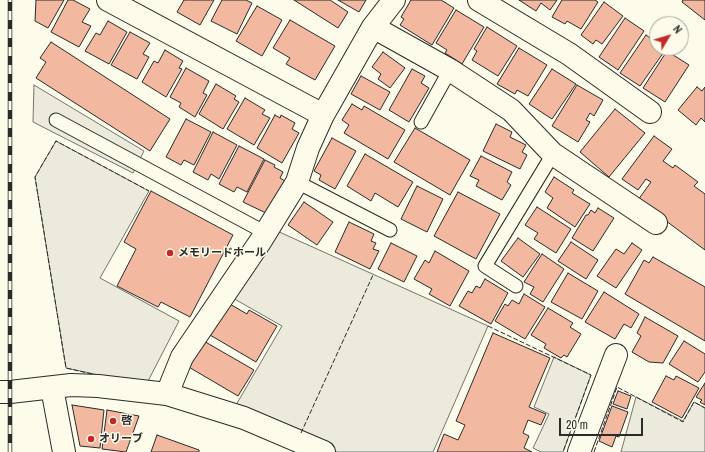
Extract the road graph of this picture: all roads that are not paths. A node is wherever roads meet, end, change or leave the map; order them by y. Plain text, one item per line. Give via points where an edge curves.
1 (108, 0) edge
2 (394, 0) edge
3 (479, 0) edge
4 (373, 27) junction
5 (450, 70) junction
6 (650, 112) dead end
7 (323, 114) junction
8 (56, 120) dead end
9 (421, 122) dead end
10 (553, 154) junction
11 (297, 182) junction
12 (656, 223) dead end
13 (390, 230) dead end
14 (266, 233) junction
15 (516, 286) dead end
16 (616, 355) dead end
17 (52, 388) junction
18 (0, 392) edge
19 (167, 394) junction
20 (64, 452) edge
21 (324, 452) edge
22 (579, 452) edge

1 - 7 street
2 - 4 street
3 - 6 street via 569,54
4 - 5 street
4 - 7 street
5 - 9 lane
5 - 10 street via 511,110
7 - 11 street
8 - 14 lane
10 - 12 street
10 - 15 lane via 485,266
11 - 13 lane
11 - 14 street
14 - 19 street via 182,357
16 - 22 street
17 - 18 street
17 - 19 street via 71,385 91,386
17 - 20 street
19 - 21 street via 244,418

